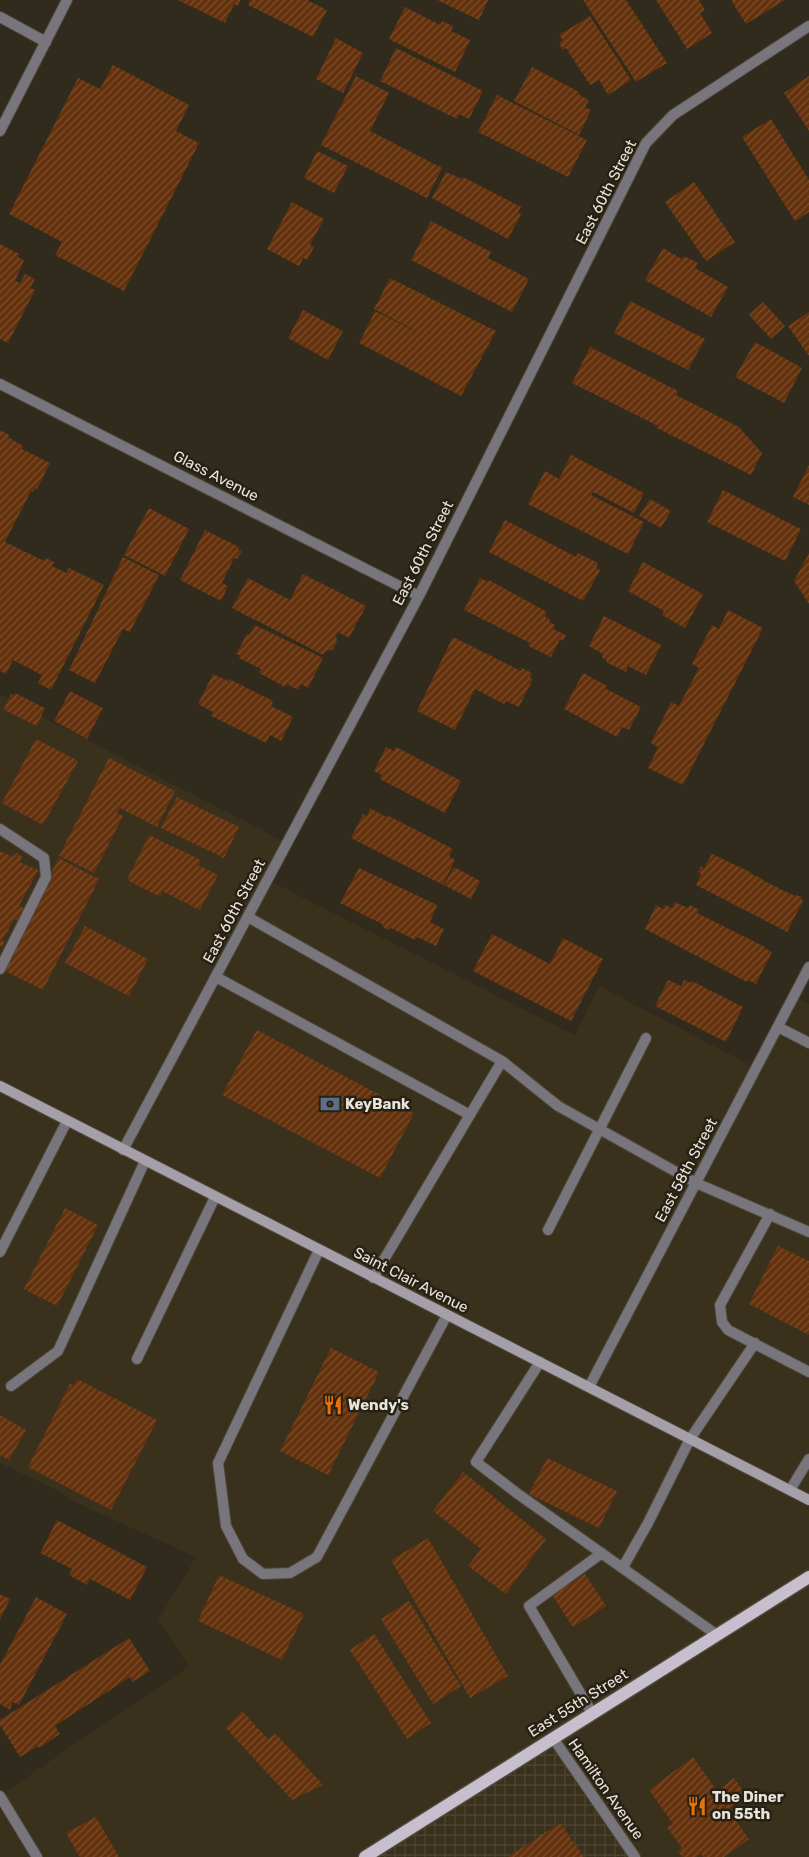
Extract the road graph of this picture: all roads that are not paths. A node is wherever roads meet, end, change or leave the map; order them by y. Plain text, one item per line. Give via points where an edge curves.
1 (67, 0) edge
2 (0, 17) edge
3 (809, 26) edge
4 (46, 42) junction
5 (0, 131) edge
6 (0, 384) edge
7 (419, 596) junction
8 (0, 829) edge
9 (248, 917) junction
10 (809, 967) edge
11 (0, 969) edge
12 (216, 977) junction
13 (778, 1027) junction
14 (646, 1038) dead end
15 (809, 1043) edge
16 (502, 1061) junction
17 (0, 1088) edge
18 (470, 1115) junction
19 (68, 1121) junction
20 (600, 1129) junction
21 (123, 1150) junction
22 (145, 1161) junction
23 (696, 1182) junction
24 (215, 1197) junction
25 (770, 1214) junction
26 (548, 1230) dead end
27 (809, 1232) edge
28 (319, 1250) junction
29 (0, 1252) edge
30 (373, 1278) junction
31 (446, 1315) junction
32 (755, 1344) junction
33 (137, 1359) dead end
34 (540, 1362) junction
35 (809, 1372) edge
36 (10, 1386) dead end
37 (589, 1387) junction
38 (690, 1439) junction
39 (809, 1459) edge
40 (790, 1490) junction
41 (809, 1500) edge
42 (602, 1552) junction
43 (623, 1568) junction
44 (809, 1577) edge
45 (717, 1635) junction
46 (592, 1714) junction
47 (553, 1738) junction
48 (0, 1796) edge
49 (37, 1857) edge
50 (365, 1857) edge
51 (635, 1857) edge

1 - 4 street
2 - 4 street
3 - 7 street, East 60th Street via 672,116 646,143
4 - 5 street
6 - 7 street, Glass Avenue
7 - 9 street, East 60th Street
8 - 11 street via 44,858 46,876
9 - 12 street, East 60th Street
9 - 16 street
10 - 13 street, East 58th Street
12 - 18 street
12 - 21 street, East 60th Street
13 - 15 street
13 - 23 street, East 58th Street
14 - 20 street
16 - 18 street
16 - 20 street via 558,1106
17 - 19 main road, Saint Clair Avenue
18 - 30 street
19 - 21 main road, Saint Clair Avenue
19 - 29 street
20 - 23 street
20 - 26 street
21 - 22 main road, Saint Clair Avenue
22 - 24 main road, Saint Clair Avenue
22 - 36 street via 58,1351
23 - 25 street
23 - 37 street, East 58th Street
24 - 28 main road, Saint Clair Avenue
24 - 33 street
25 - 27 street
25 - 32 street via 720,1305 722,1322 728,1330
28 - 30 main road, Saint Clair Avenue
28 - 31 street via 218,1463 226,1526 243,1559 263,1574 290,1573 317,1557
30 - 31 main road, Saint Clair Avenue
31 - 34 main road, Saint Clair Avenue
32 - 35 street
32 - 38 street
34 - 37 main road, Saint Clair Avenue
34 - 42 street via 476,1462
37 - 38 main road, Saint Clair Avenue
38 - 40 main road, Saint Clair Avenue
38 - 43 street
39 - 40 street
40 - 41 main road, Saint Clair Avenue
42 - 43 street
42 - 46 street via 529,1606
43 - 45 street
44 - 45 main road, East 55th Street
45 - 46 main road, East 55th Street
46 - 47 main road, East 55th Street
47 - 50 main road, East 55th Street
47 - 51 street, Hamilton Avenue
48 - 49 street

